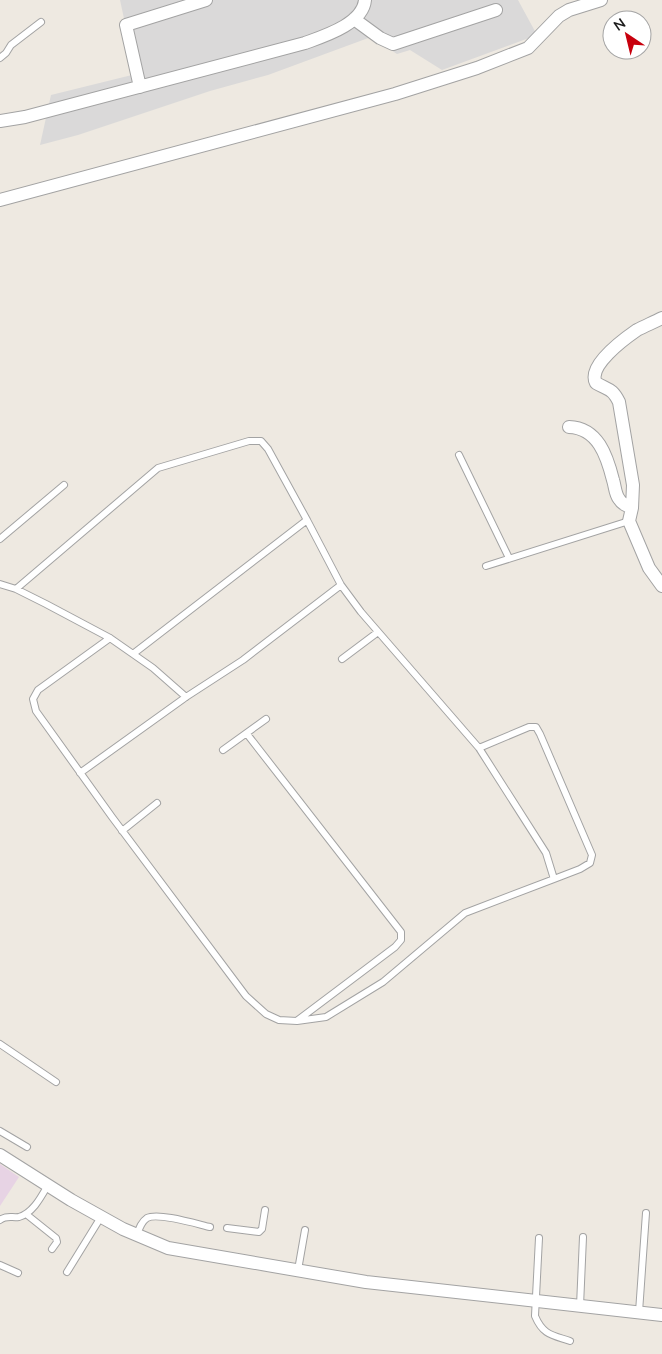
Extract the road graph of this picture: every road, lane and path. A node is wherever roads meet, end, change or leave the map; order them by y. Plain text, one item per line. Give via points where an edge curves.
1 (206, 0) edge
2 (365, 0) edge
3 (601, 0) edge
4 (496, 10) dead end
5 (354, 19) junction
6 (41, 22) dead end
7 (0, 58) edge
8 (140, 87) junction
9 (0, 121) edge
10 (0, 200) edge
11 (662, 318) edge
12 (569, 427) dead end
13 (459, 454) dead end
14 (64, 485) dead end
15 (630, 515) junction
16 (307, 520) junction
17 (0, 539) edge
18 (509, 558) junction
19 (486, 566) dead end
20 (0, 584) edge
21 (341, 584) junction
22 (662, 586) edge
23 (16, 589) junction
24 (378, 632) junction
25 (110, 638) junction
26 (133, 654) junction
27 (342, 659) dead end
28 (186, 697) junction
29 (266, 719) dead end
30 (247, 734) junction
31 (479, 748) junction
32 (224, 750) dead end
33 (80, 773) junction
34 (157, 803) dead end
35 (122, 831) junction
36 (554, 879) junction
37 (297, 1021) junction
38 (0, 1044) edge
39 (56, 1082) dead end
40 (0, 1131) edge
41 (27, 1147) dead end
42 (0, 1155) edge
43 (48, 1185) junction
44 (264, 1210) dead end
45 (646, 1213) dead end
46 (26, 1214) junction
47 (101, 1217) junction
48 (0, 1220) edge
49 (210, 1227) dead end
50 (226, 1228) dead end
51 (305, 1230) dead end
52 (137, 1236) junction
53 (583, 1236) dead end
54 (539, 1238) dead end
55 (52, 1249) dead end
56 (0, 1264) edge
57 (298, 1270) junction
58 (67, 1272) dead end
59 (18, 1273) dead end
60 (535, 1301) junction
61 (580, 1306) junction
62 (640, 1312) junction
63 (662, 1314) edge
64 (570, 1341) dead end

1 - 8 street via 126,25
2 - 5 street
3 - 10 street via 559,16 528,48 477,68 395,94
4 - 5 street via 393,44
5 - 8 street via 342,29 305,43
6 - 7 lane via 11,45
8 - 9 street
11 - 15 street via 637,330 619,344 594,372 596,383 610,389 618,402 632,484
12 - 15 street via 579,428 595,438 607,462 618,498
13 - 18 lane
14 - 17 lane
15 - 18 lane
15 - 22 street via 649,568
16 - 21 lane
16 - 23 lane via 268,449 261,441 249,441 158,468
16 - 26 lane
18 - 19 lane
20 - 23 lane
21 - 24 lane
21 - 28 lane via 243,660
23 - 25 lane
24 - 27 lane
24 - 31 lane
25 - 26 lane
25 - 33 lane via 38,690 33,699 36,711
26 - 28 lane
28 - 33 lane
29 - 30 lane
30 - 32 lane
30 - 37 lane via 401,932 401,940 395,947
31 - 36 lane via 546,852
31 - 36 lane via 536,727 592,856 590,863
33 - 35 lane
34 - 35 lane
35 - 37 lane via 246,996 278,1020
36 - 37 lane via 465,913 383,982 326,1018
38 - 39 lane
40 - 41 lane
42 - 43 street
43 - 46 lane
43 - 47 street
44 - 50 lane via 259,1232
45 - 62 lane
46 - 48 lane
46 - 55 lane via 56,1238
47 - 52 street
47 - 58 lane
49 - 52 lane via 149,1217 144,1220
51 - 57 lane
52 - 57 street via 168,1248
53 - 61 lane
54 - 60 lane
56 - 59 lane
57 - 60 street via 366,1282
60 - 61 street
60 - 64 lane via 535,1316 545,1333
61 - 62 street
62 - 63 street

